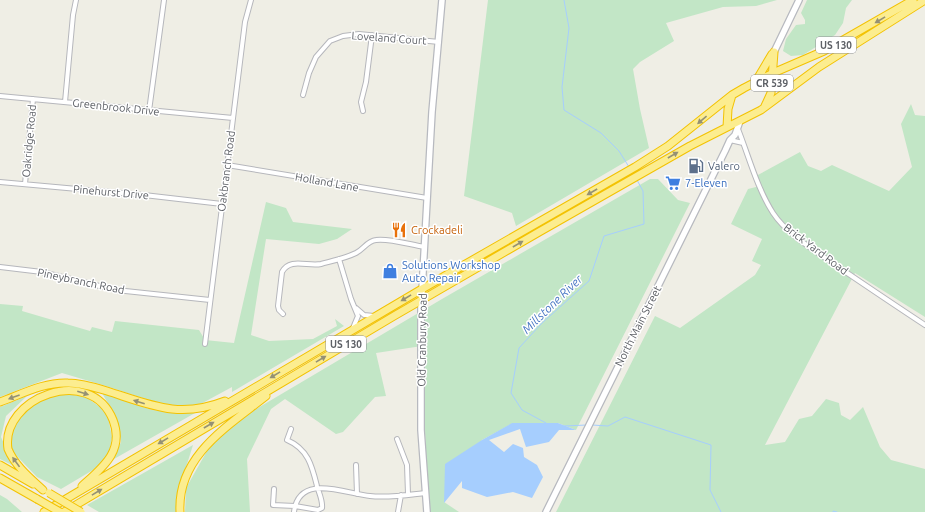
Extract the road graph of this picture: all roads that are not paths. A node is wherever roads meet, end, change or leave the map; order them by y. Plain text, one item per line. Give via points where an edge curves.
1 (76, 0) edge
2 (164, 0) edge
3 (251, 0) edge
4 (442, 0) edge
5 (799, 0) edge
6 (913, 0) edge
7 (925, 0) edge
8 (372, 35) junction
9 (439, 42) junction
10 (773, 56) junction
11 (788, 67) junction
12 (773, 73) junction
13 (758, 81) junction
14 (771, 93) junction
15 (303, 95) dead end
16 (732, 95) junction
17 (0, 96) edge
18 (33, 99) junction
19 (65, 102) junction
20 (149, 110) junction
21 (363, 110) dead end
22 (761, 110) junction
23 (728, 115) junction
24 (232, 118) junction
25 (740, 121) junction
26 (727, 127) junction
27 (738, 129) junction
28 (730, 140) junction
29 (743, 143) junction
30 (227, 165) junction
31 (0, 182) edge
32 (25, 184) junction
33 (427, 198) junction
34 (222, 204) junction
35 (425, 247) junction
36 (339, 259) junction
37 (0, 267) edge
38 (422, 289) junction
39 (210, 300) junction
40 (421, 300) junction
41 (356, 308) junction
42 (283, 314) dead end
43 (377, 315) junction
44 (925, 324) edge
45 (352, 330) junction
46 (205, 344) dead end
47 (289, 378) junction
48 (244, 394) junction
49 (0, 402) edge
50 (291, 429) dead end
51 (396, 439) dead end
52 (0, 465) edge
53 (356, 465) dead end
54 (0, 479) edge
55 (274, 489) dead end
56 (318, 489) junction
57 (46, 492) junction
58 (425, 493) junction
59 (357, 494) junction
60 (408, 494) junction
61 (401, 495) junction
62 (70, 497) junction
63 (295, 506) junction
64 (44, 512) edge
65 (60, 512) edge
66 (64, 512) edge
67 (81, 512) edge
68 (180, 512) edge
69 (294, 512) edge
70 (398, 512) edge
71 (426, 512) edge
72 (546, 512) edge

1 - 19 street
2 - 20 street
3 - 24 street, Oakbranch Road via 244,28
4 - 9 street, Old Cranbury Road
5 - 10 street, CR 539
6 -> 11 highway, US 130 via 824,51
7 - 22 highway, US 130 via 829,61
8 - 9 street, Loveland Court
8 - 15 street, Loveland Court via 352,34 330,41 316,57
8 - 21 street via 361,102
9 - 33 street, Old Cranbury Road
10 - 11 highway via 777,65
10 - 12 highway, CR 539
10 - 13 highway, CR 539
11 - 12 highway, US 130
12 - 13 highway, US 130
12 - 14 highway, CR 539
13 - 14 highway via 769,85
13 - 16 highway, US 130
14 - 22 highway, CR 539
16 - 23 highway
16 -> 38 highway, US 130 via 668,146 635,167
17 - 18 street, Greenbrook Drive
18 - 19 street, Greenbrook Drive
18 - 32 street, Oakridge Road
19 - 20 street, Greenbrook Drive
20 - 24 street, Greenbrook Drive
22 - 25 highway, US 130
23 - 25 highway via 734,121
23 - 26 highway
24 - 30 street, Oakbranch Road
25 - 26 highway, US 130
25 - 27 street
26 - 28 street
40 -> 26 highway, US 130
27 - 28 street, North Main Street
27 - 29 street, Brick Yard Road
28 - 29 street
28 - 72 street, North Main Street
29 - 44 street, Brick Yard Road via 766,200 782,225 846,272
30 - 33 street, Holland Lane
30 - 34 street, Oakbranch Road
31 - 32 street, Pinehurst Drive
32 - 34 street, Pinehurst Drive via 144,194
33 - 35 street, Old Cranbury Road
34 - 39 street, Oakbranch Road
35 - 36 street via 375,240 356,253
35 - 38 street, Old Cranbury Road
36 - 41 street
36 - 42 street via 316,265 293,263 286,266 282,272 278,306
37 - 39 street, Pineybranch Road via 42,272 116,290
38 - 40 street, Old Cranbury Road
38 -> 43 highway, US 130
39 - 46 street, Oakbranch Road
47 -> 40 highway, US 130
40 - 58 street, Old Cranbury Road via 421,430
41 - 43 street via 364,315
41 - 45 street via 358,316
43 - 45 highway, US 130
45 -> 48 highway, US 130
66 -> 47 highway, US 130
47 - 68 highway via 217,435 199,454 184,481 180,496
48 -> 49 highway via 204,408 178,411 158,408 90,386 68,383 42,386
48 -> 62 highway, US 130
50 - 56 street via 287,440 300,448 308,458
51 - 60 street via 407,465
52 - 57 highway
53 - 59 street
54 - 65 highway, bridge
55 - 63 street via 273,505
56 - 59 street
56 - 63 street via 302,495
56 - 63 street via 322,506 320,510
57 -> 62 highway via 12,457 5,438 9,419 16,410 44,394 60,391 82,393 95,398 109,412 116,430 115,443 111,456 104,466
57 - 67 highway, bridge
58 - 60 street
58 - 71 street, Old Cranbury Road
59 - 61 street
60 - 61 street
61 - 70 street
62 - 64 highway, US 130
63 - 69 street

